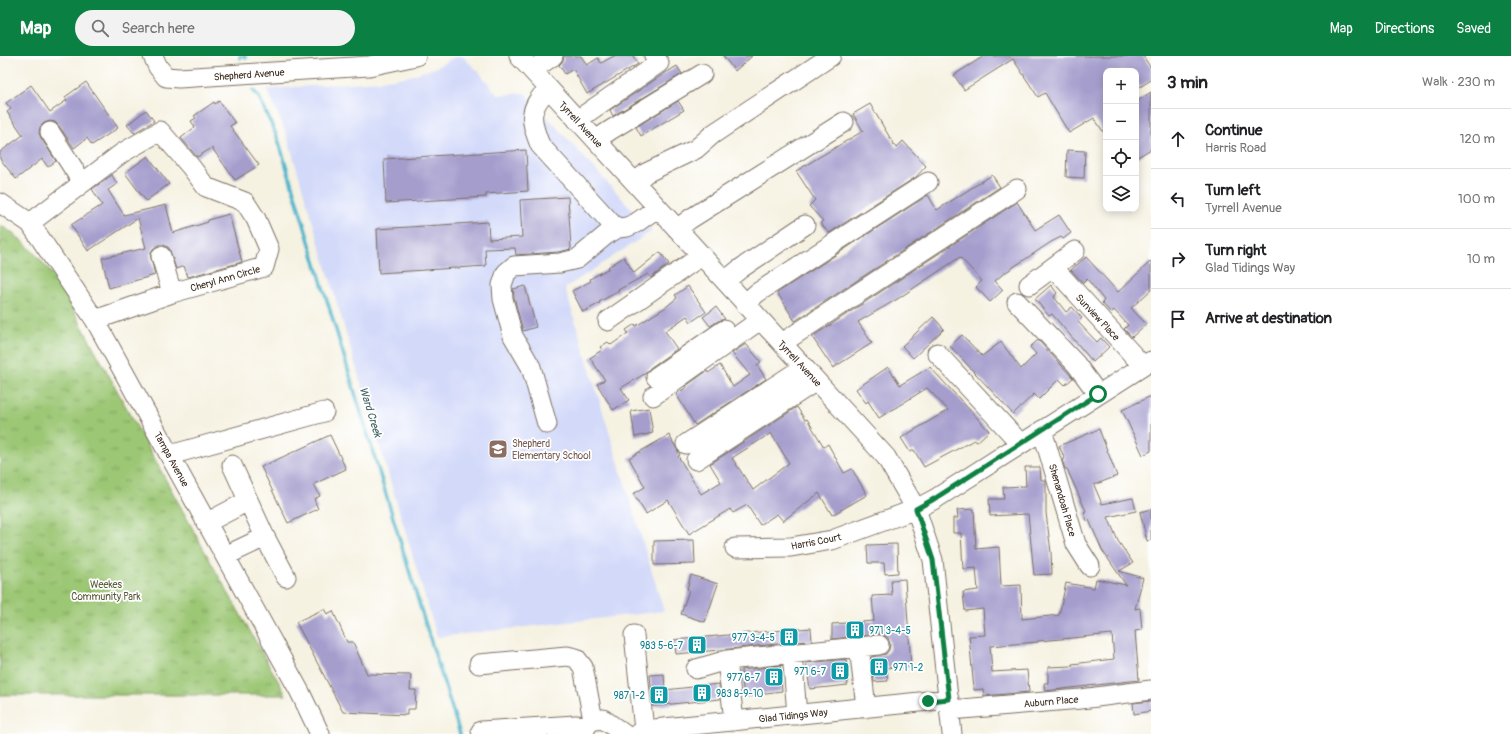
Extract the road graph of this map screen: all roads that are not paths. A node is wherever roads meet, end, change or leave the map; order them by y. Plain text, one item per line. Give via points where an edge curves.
1 (416, 56) edge
2 (519, 56) edge
3 (553, 56) edge
4 (654, 56) edge
5 (831, 56) edge
6 (155, 62) edge
7 (532, 70) junction
8 (702, 74) dead end
9 (548, 88) junction
10 (577, 120) junction
11 (844, 122) dead end
12 (50, 132) dead end
13 (596, 140) junction
14 (82, 182) junction
15 (636, 182) junction
16 (928, 182) dead end
17 (1017, 189) dead end
18 (0, 203) edge
19 (657, 208) junction
20 (30, 223) junction
21 (805, 225) dead end
22 (618, 228) junction
23 (677, 229) junction
24 (1075, 251) dead end
25 (161, 256) dead end
26 (701, 256) junction
27 (1053, 267) junction
28 (725, 281) junction
29 (1028, 285) dead end
30 (172, 293) junction
31 (1017, 302) dead end
32 (752, 311) junction
33 (95, 320) junction
34 (608, 322) dead end
35 (782, 344) junction
36 (937, 353) dead end
37 (1147, 363) edge
38 (810, 374) junction
39 (656, 377) dead end
40 (1098, 394) junction
41 (653, 396) dead end
42 (324, 412) dead end
43 (547, 424) dead end
44 (1042, 430) junction
45 (686, 444) dead end
46 (1022, 444) junction
47 (170, 455) junction
48 (696, 460) dead end
49 (232, 465) dead end
50 (248, 501) junction
51 (916, 509) junction
52 (206, 523) junction
53 (265, 538) junction
54 (735, 548) dead end
55 (225, 556) junction
56 (1090, 566) dead end
57 (286, 577) dead end
58 (634, 636) dead end
59 (880, 644) dead end
60 (859, 646) junction
61 (792, 652) junction
62 (727, 660) junction
63 (479, 664) dead end
64 (696, 669) dead end
65 (1151, 690) edge
66 (950, 705) junction
67 (866, 708) junction
68 (798, 714) junction
69 (734, 721) junction
70 (588, 727) edge
71 (481, 731) dead end
72 (637, 733) edge
73 (320, 734) edge
74 (952, 734) edge

1 - 6 street, Shepherd Avenue via 369,66 179,78 166,77
2 - 7 street, Tyrrell Avenue
3 - 7 street
4 - 10 street via 659,63
5 - 15 street via 713,134 696,149 646,173
7 - 9 street, Tyrrell Avenue
8 - 13 street
9 - 10 street, Tyrrell Avenue
9 - 22 street via 532,111 535,133 540,145
10 - 13 street, Tyrrell Avenue
11 - 23 street via 690,218
12 - 14 street
13 - 15 street, Tyrrell Avenue
14 - 20 street, Cheryl Ann Circle
14 - 30 street, Cheryl Ann Circle via 122,153 160,131 206,187 245,202 256,219 269,249 264,267
15 - 19 street, Tyrrell Avenue
16 - 32 street via 757,293
17 - 35 street
18 - 20 street, Tampa Avenue
19 - 22 street via 636,223
19 - 23 street, Tyrrell Avenue
20 - 33 street, Tampa Avenue
21 - 28 street via 740,268
22 - 43 street via 577,260 514,266 506,273 502,285 503,299 513,336 531,367
23 - 26 street, Tyrrell Avenue
24 - 27 street
25 - 30 street
26 - 28 street, Tyrrell Avenue
26 - 34 street
27 - 29 street
27 - 37 street, Sunview Place
28 - 32 street, Tyrrell Avenue
30 - 33 street, Cheryl Ann Circle
31 - 40 street via 1076,364
32 - 35 street, Tyrrell Avenue
32 - 39 street
32 - 41 street
33 - 47 street, Tampa Avenue
35 - 38 street, Tyrrell Avenue
36 - 46 street
37 - 40 street, Harris Court
38 - 45 street
38 - 48 street
38 - 51 street, Tyrrell Avenue via 886,457
40 - 44 street, Harris Court
42 - 47 street
44 - 46 street, Harris Court
44 - 56 street, Shenandoah Place via 1076,544
46 - 51 street, Harris Court
47 - 52 street, Tampa Avenue
49 - 50 street
50 - 52 street
50 - 53 street
51 - 54 street, Harris Court via 832,540 791,547
51 - 66 street, Tyrrell Avenue via 933,560
52 - 55 street, Tampa Avenue
53 - 55 street
53 - 57 street
55 - 73 street, Tampa Avenue via 300,692
58 - 72 street
59 - 60 street
60 - 61 street
60 - 67 street
61 - 62 street
61 - 68 street
62 - 64 street
62 - 69 street
63 - 70 street via 567,656 576,658 583,667
65 - 66 street, Auburn Place via 1081,699
66 - 67 street, Glad Tidings Way
66 - 74 street, Tyrrell Avenue
67 - 68 street, Glad Tidings Way
68 - 69 street, Glad Tidings Way
69 - 72 street, Glad Tidings Way
70 - 71 street via 576,725
70 - 72 street via 603,719

